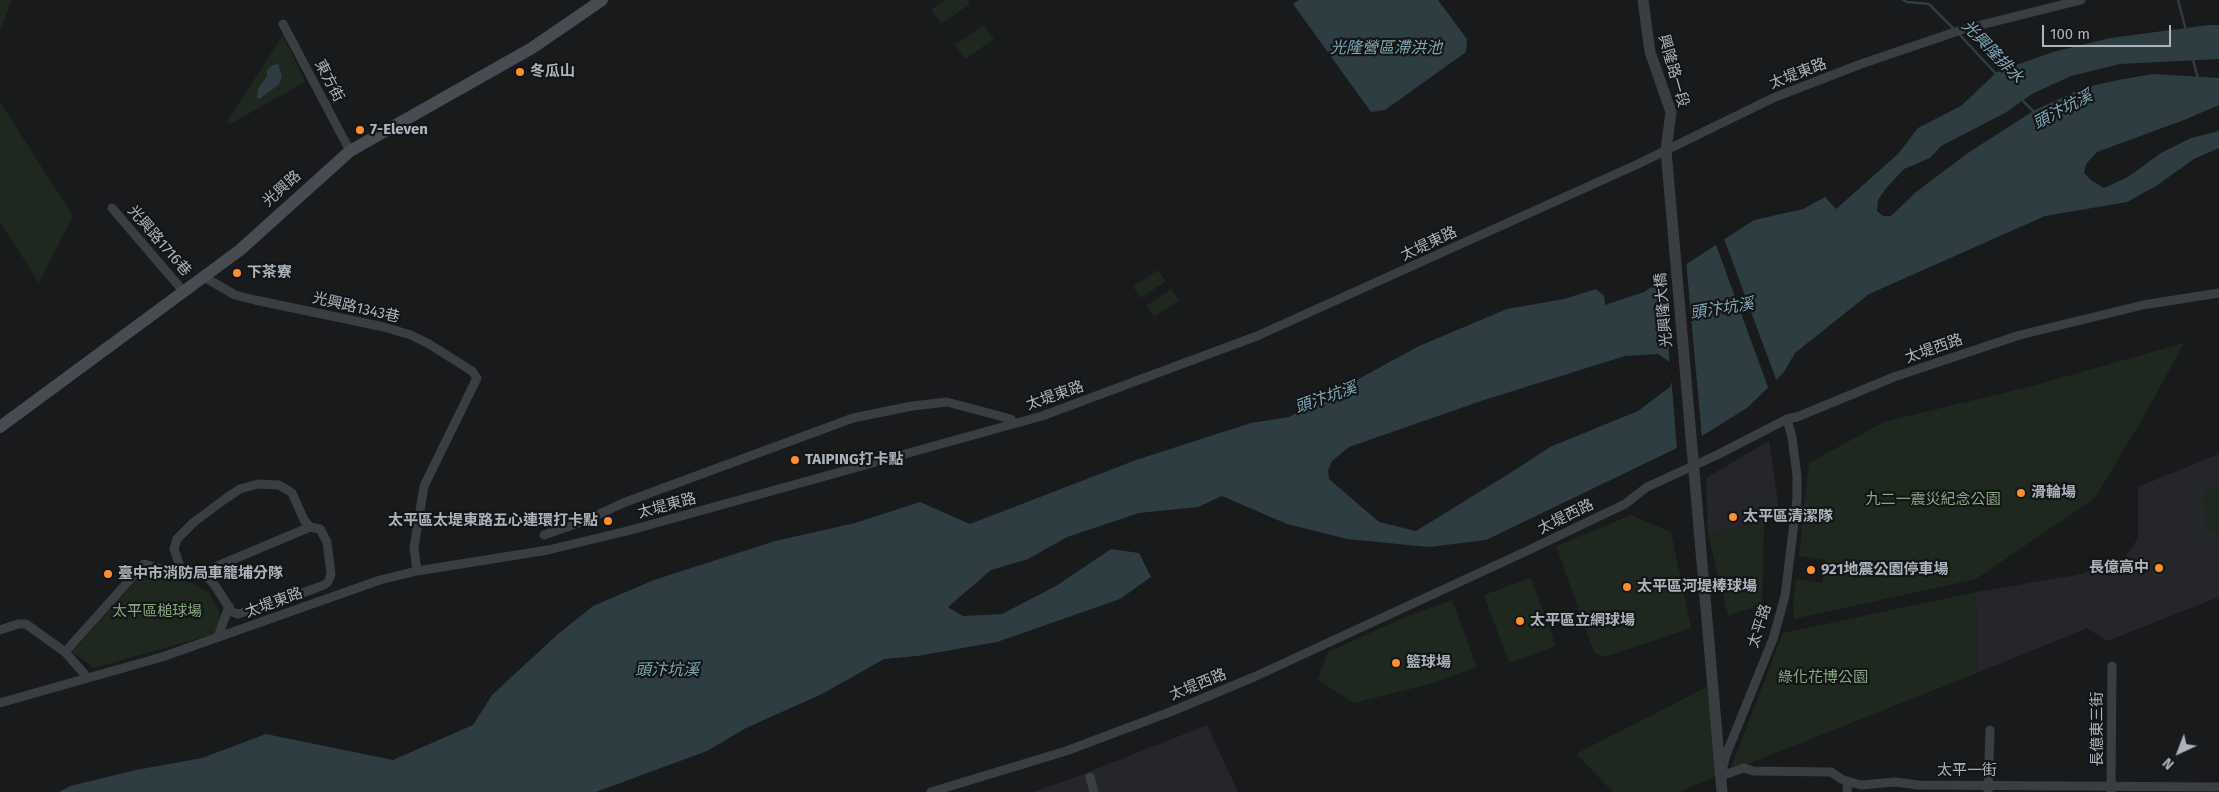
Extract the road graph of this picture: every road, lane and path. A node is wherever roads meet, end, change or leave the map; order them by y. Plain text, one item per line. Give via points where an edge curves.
1 (602, 0) edge
2 (1643, 0) edge
3 (2081, 0) edge
4 (283, 24) dead end
5 (1666, 150) junction
6 (350, 151) junction
7 (112, 208) dead end
8 (204, 277) junction
9 (184, 292) junction
10 (2219, 293) edge
11 (1011, 419) dead end
12 (1787, 419) junction
13 (0, 427) edge
14 (1692, 467) junction
15 (310, 528) junction
16 (544, 536) dead end
17 (417, 571) junction
18 (182, 572) junction
19 (204, 574) junction
20 (229, 606) junction
21 (0, 630) edge
22 (219, 633) junction
23 (65, 652) junction
24 (2112, 666) dead end
25 (87, 677) junction
26 (0, 704) edge
27 (1990, 730) dead end
28 (1721, 776) junction
29 (1090, 777) dead end
30 (1848, 782) junction
31 (2219, 787) edge
32 (1988, 789) edge
33 (2111, 789) edge
34 (930, 792) edge
35 (1094, 792) edge
36 (1722, 792) edge
37 (1847, 792) edge

1 - 6 main road, 光興路 via 532,48
2 - 5 street, 興隆路一段 via 1650,52 1671,112
3 - 5 street, 太堤東路 via 1961,30 1861,64 1774,98
4 - 6 street, 東方街
5 - 14 street, 光興隆大橋
5 - 17 street, 太堤東路 via 1257,336 1042,416 630,530 548,550
6 - 8 main road, 光興路 via 240,250
7 - 9 street, 光興路1716巷
8 - 9 main road, 光興路
8 - 17 street, 光興路1343巷 via 235,295 411,335 472,371 477,378 424,486 414,548
9 - 13 main road, 光興路
10 - 12 street, 太堤西路 via 2143,305 1995,342
11 - 16 street via 947,402 853,418 623,503
12 - 14 street, 太堤西路
12 - 28 street, 太平路 via 1796,461 1797,492 1785,596 1773,639 1726,755
14 - 28 street, 太平路
14 - 34 street, 太堤西路 via 1647,487 1633,499 1548,541 1245,681 1066,751
15 - 18 street via 301,515 296,498 285,488 258,484 240,489 194,522 177,539 174,549
15 - 19 street
15 - 20 street via 320,529 327,542 331,574 328,582 238,614
17 - 22 street, 太堤東路
18 - 19 street
18 - 23 street via 144,564
19 - 20 street
20 - 22 street
21 - 23 street via 26,624
22 - 25 street, 太堤東路 via 162,657
23 - 25 street
24 - 33 street, 長億東三街
25 - 26 street, 太堤東路
27 - 32 street
28 - 30 street, 太平一街 via 1744,768 1753,771 1814,770 1831,772
28 - 36 street, 太平路
29 - 35 street
30 - 32 street, 太平一街
30 - 37 street
31 - 33 street, 太平一街
32 - 33 street, 太平一街

